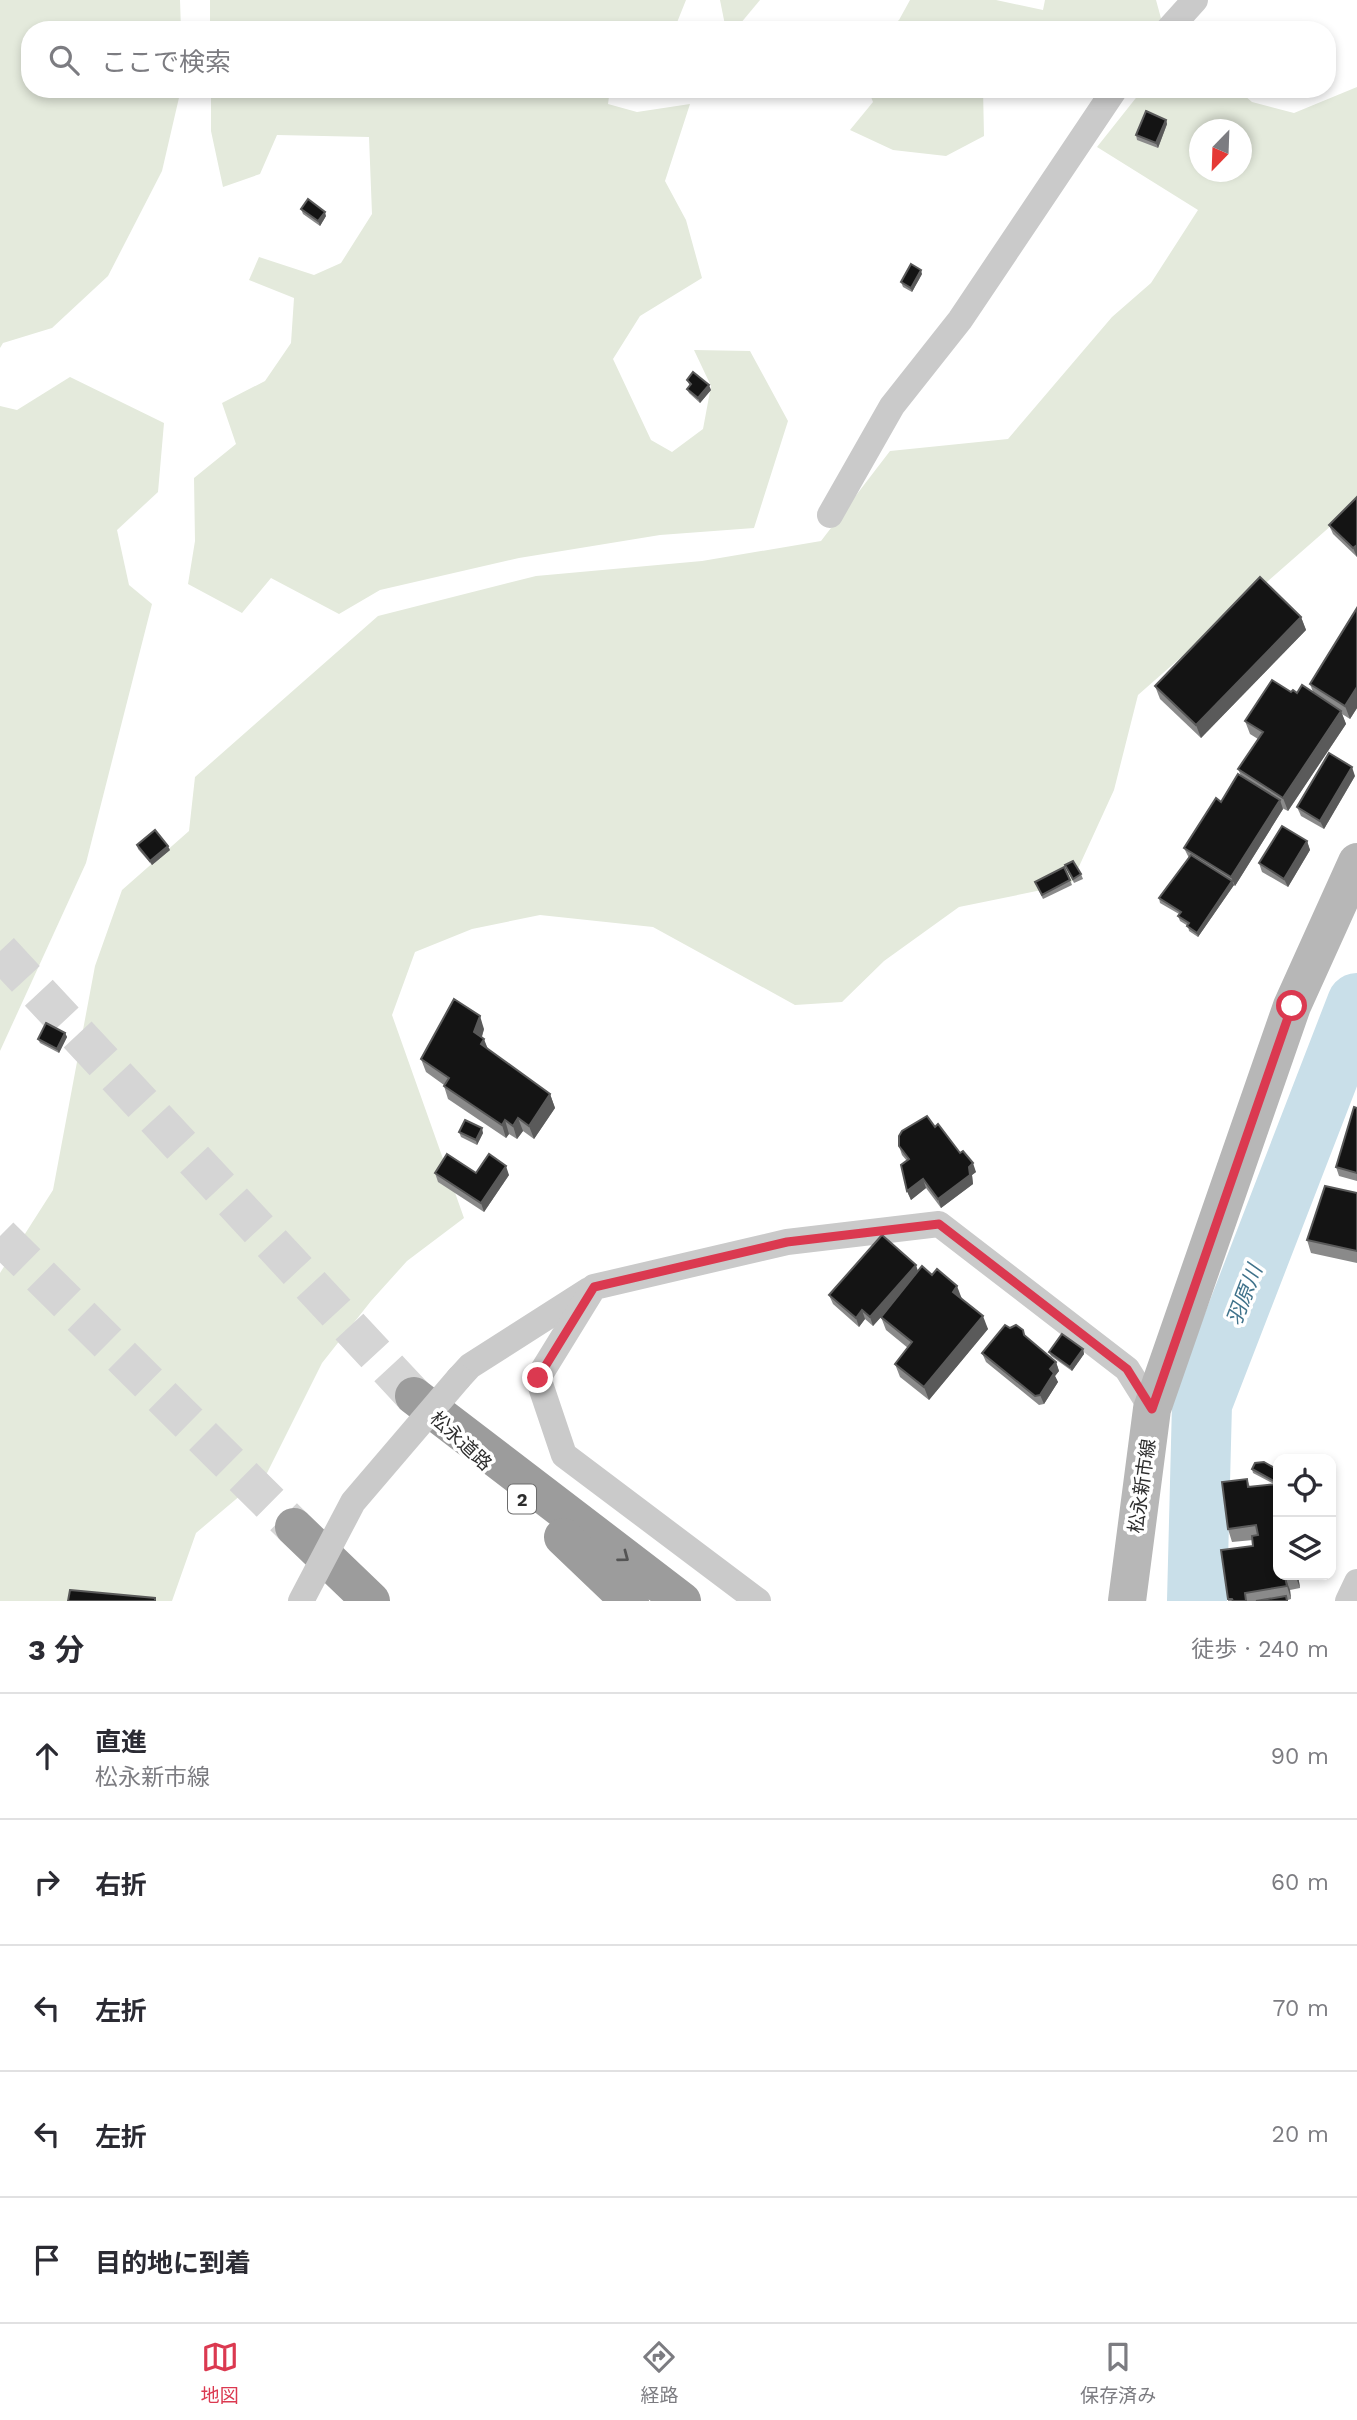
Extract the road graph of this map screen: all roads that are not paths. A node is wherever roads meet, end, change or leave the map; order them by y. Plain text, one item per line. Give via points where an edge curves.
1 (1195, 0) edge
2 (1176, 21) edge
3 (1109, 98) edge
4 (830, 515) dead end
5 (1357, 862) edge
6 (594, 1287) junction
7 (1152, 1409) junction
8 (294, 1527) tunnel mouth
9 (1357, 1582) edge
10 (300, 1601) edge
11 (371, 1601) edge
12 (631, 1601) edge
13 (682, 1601) edge
14 (758, 1601) edge
15 (1127, 1601) edge
16 (1348, 1601) edge

1 - 2 street
3 - 4 street via 960,320 892,405
5 - 7 main road, 松永新市線 via 1292,1006
6 - 7 street via 787,1242 939,1224 1127,1369
6 - 10 street, bridge via 470,1366 353,1502
6 - 14 street via 538,1378 564,1455
7 - 15 main road, 松永新市線
8 - 11 highway
9 - 16 street
12 -> 13 highway, 松永道路 / 2 via 414,1396

